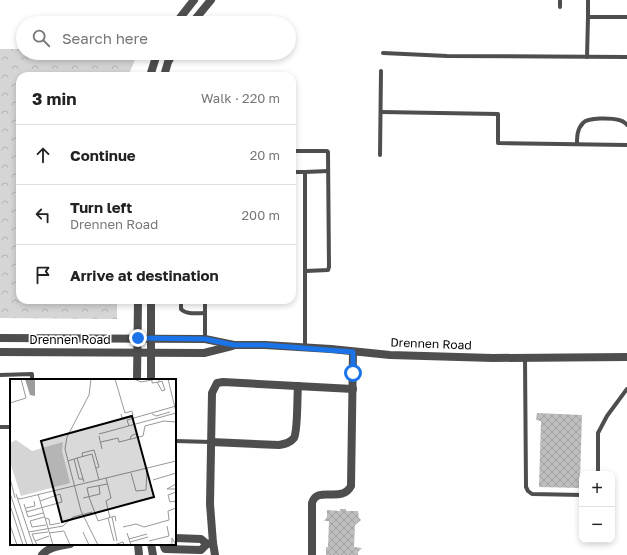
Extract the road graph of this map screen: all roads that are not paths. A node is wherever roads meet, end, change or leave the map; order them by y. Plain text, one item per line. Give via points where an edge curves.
1 (194, 0) edge
2 (211, 0) edge
3 (560, 0) edge
4 (588, 0) edge
5 (560, 7) dead end
6 (181, 16) edge
7 (198, 16) edge
8 (588, 17) junction
9 (627, 17) edge
10 (383, 53) dead end
11 (587, 57) junction
12 (627, 57) edge
13 (155, 60) edge
14 (169, 60) edge
15 (381, 71) dead end
16 (151, 72) edge
17 (165, 72) edge
18 (380, 112) junction
19 (627, 125) edge
20 (577, 144) junction
21 (627, 144) edge
22 (296, 151) edge
23 (380, 155) dead end
24 (328, 171) junction
25 (296, 172) edge
26 (305, 172) junction
27 (306, 271) junction
28 (138, 304) edge
29 (151, 304) edge
30 (181, 304) edge
31 (205, 304) edge
32 (205, 313) junction
33 (0, 338) edge
34 (138, 338) junction
35 (151, 339) junction
36 (205, 339) junction
37 (234, 345) junction
38 (306, 348) junction
39 (0, 352) edge
40 (138, 352) junction
41 (151, 352) junction
42 (353, 352) junction
43 (627, 357) edge
44 (524, 358) junction
45 (0, 375) edge
46 (32, 379) edge
47 (137, 379) edge
48 (150, 379) edge
49 (298, 386) junction
50 (353, 389) junction
51 (627, 390) edge
52 (176, 441) edge
53 (211, 442) junction
54 (598, 471) edge
55 (579, 495) edge
56 (176, 538) edge
57 (184, 538) junction
58 (210, 543) junction
59 (65, 545) edge
60 (138, 545) edge
61 (151, 545) edge
62 (163, 545) edge
63 (184, 550) junction
64 (42, 555) edge
65 (139, 555) edge
66 (153, 555) edge
67 (215, 555) edge
68 (312, 555) edge

1 - 6 street
2 - 7 street
3 - 5 lane
4 - 8 lane
8 - 9 lane
8 - 11 lane
10 - 11 lane
11 - 12 lane
13 - 16 street
14 - 17 street
15 - 18 lane
18 - 20 lane via 498,114 498,143
18 - 23 lane
19 - 20 lane via 615,119 586,120 579,129
20 - 21 lane
22 - 24 lane via 327,151
24 - 26 lane
24 - 27 lane via 329,269
25 - 26 lane
26 - 27 lane
27 - 38 lane
28 - 34 street
29 - 35 street
30 - 32 lane via 180,309 183,311
31 - 32 lane
32 - 36 lane
33 - 34 street, Drennen Road
34 - 35 street, Drennen Road
34 - 40 street
35 - 36 street, Drennen Road
35 - 41 street
36 - 37 street, Drennen Road
37 - 38 street, Drennen Road
37 - 41 street, Drennen Road via 204,353
38 - 42 street, Drennen Road
39 - 40 street, Drennen Road
40 - 41 street, Drennen Road
40 - 47 street
41 - 48 street
42 - 44 street, Drennen Road
42 - 50 street
43 - 44 street, Drennen Road
44 - 55 lane via 526,487 532,494
45 - 46 lane via 32,374
49 - 50 street
49 - 53 street via 296,430 294,438 288,443 279,445
49 - 53 street via 217,383 212,393
50 - 68 street via 351,486 345,493 319,494 313,499
51 - 54 lane via 607,416 598,433
52 - 53 lane
53 - 58 street
56 - 57 street
57 - 58 street via 201,539
57 - 63 street
58 - 63 street via 201,550
58 - 67 street
59 - 64 street via 55,547
60 - 65 street
61 - 66 street
62 - 63 street via 165,549

